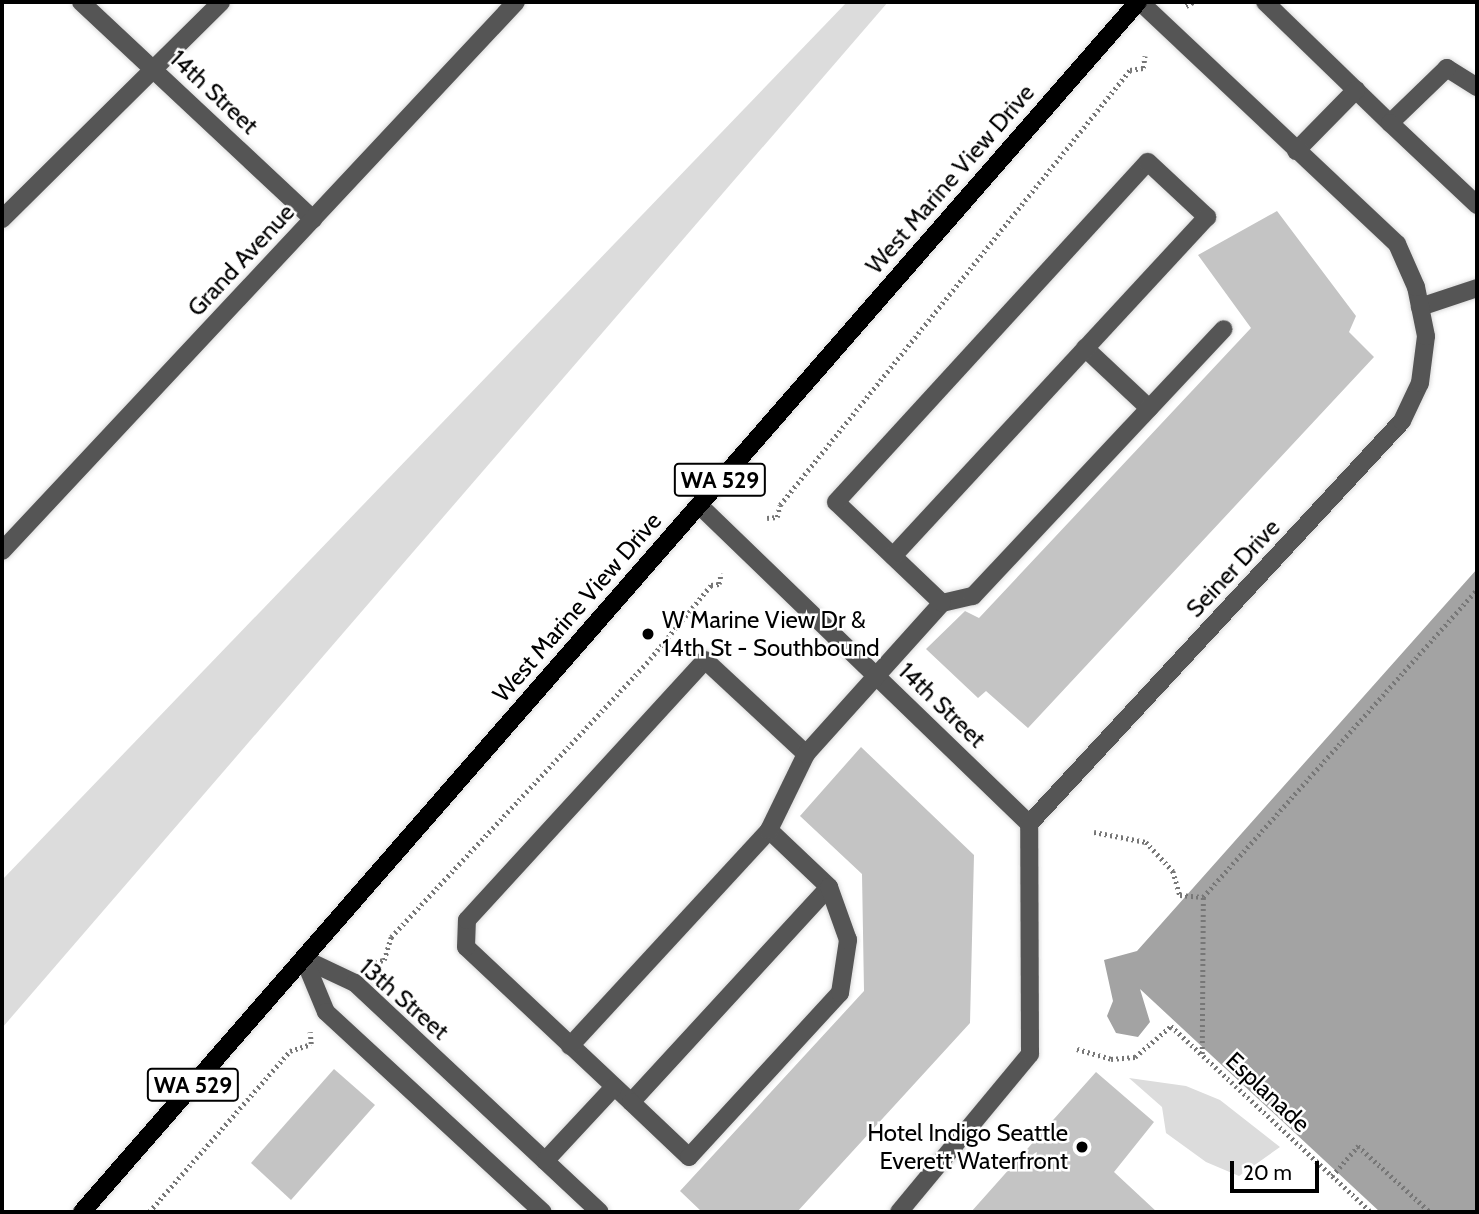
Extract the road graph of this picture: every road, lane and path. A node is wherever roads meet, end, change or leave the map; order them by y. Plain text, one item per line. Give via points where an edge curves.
1 (81, 2) edge
2 (221, 2) edge
3 (516, 2) edge
4 (1139, 2) edge
5 (1194, 2) edge
6 (1265, 2) edge
7 (1186, 6) dead end
8 (1145, 56) dead end
9 (154, 70) junction
10 (1477, 87) edge
11 (1356, 90) junction
12 (1390, 123) junction
13 (1296, 150) junction
14 (1477, 205) edge
15 (2, 219) edge
16 (313, 219) junction
17 (1477, 288) edge
18 (1420, 307) junction
19 (1224, 328) dead end
20 (1085, 348) junction
21 (1149, 408) junction
22 (699, 505) junction
23 (767, 518) dead end
24 (2, 551) edge
25 (893, 556) junction
26 (721, 573) dead end
27 (1477, 589) edge
28 (942, 603) junction
29 (877, 677) junction
30 (806, 754) junction
31 (1029, 824) junction
32 (769, 830) junction
33 (1094, 832) dead end
34 (829, 887) junction
35 (1203, 897) junction
36 (304, 959) junction
37 (375, 962) dead end
38 (310, 1032) dead end
39 (570, 1046) junction
40 (1077, 1049) dead end
41 (1202, 1054) junction
42 (614, 1087) junction
43 (631, 1102) junction
44 (545, 1161) junction
45 (1332, 1176) junction
46 (82, 1212) edge
47 (149, 1212) edge
48 (543, 1212) edge
49 (600, 1212) edge
50 (899, 1212) edge
51 (1371, 1212) edge
52 (1430, 1212) edge

1 - 9 street, 14th Street
2 - 9 street
3 - 16 street, Grand Avenue
4 - 13 street, Seiner Drive
4 - 22 main road, West Marine View Drive / WA 529
5 - 7 path
6 - 11 street
8 - 23 path via 1143,68 1130,70 779,505 777,517
9 - 15 street
9 - 16 street, 14th Street
10 - 12 street via 1447,68
11 - 12 street
11 - 13 street
12 - 14 street
13 - 18 street, Seiner Drive via 1396,244
16 - 24 street, Grand Avenue
17 - 18 street
18 - 31 street, Seiner Drive via 1426,336 1420,383 1402,421
19 - 21 street
20 - 21 street
20 - 25 street
20 - 25 street via 1207,217 1148,162 836,502
21 - 28 street via 973,596
22 - 29 street, 14th Street
22 - 36 main road, West Marine View Drive / WA 529
25 - 28 street
26 - 37 path via 719,584 711,585 650,659 391,937 384,960
27 - 35 path
28 - 29 street
29 - 30 street
29 - 31 street, 14th Street
30 - 32 street
30 - 39 street via 705,660 467,920 466,947
31 - 50 street via 1030,1054
32 - 34 street
32 - 39 street
33 - 35 path via 1146,842 1173,871 1180,895
34 - 43 street
34 - 43 street via 848,940 840,993 689,1157
35 - 41 path
36 - 44 street, 13th Street via 355,982
36 - 46 main road, West Marine View Drive / WA 529
36 - 48 street via 326,1012
38 - 47 path via 311,1044 290,1051
39 - 42 street
40 - 41 path, Esplanade via 1111,1059 1135,1057 1171,1026
41 - 45 path, Esplanade
42 - 43 street
42 - 44 street
44 - 49 street, 13th Street
45 - 51 path, Esplanade
45 - 52 path via 1358,1146

